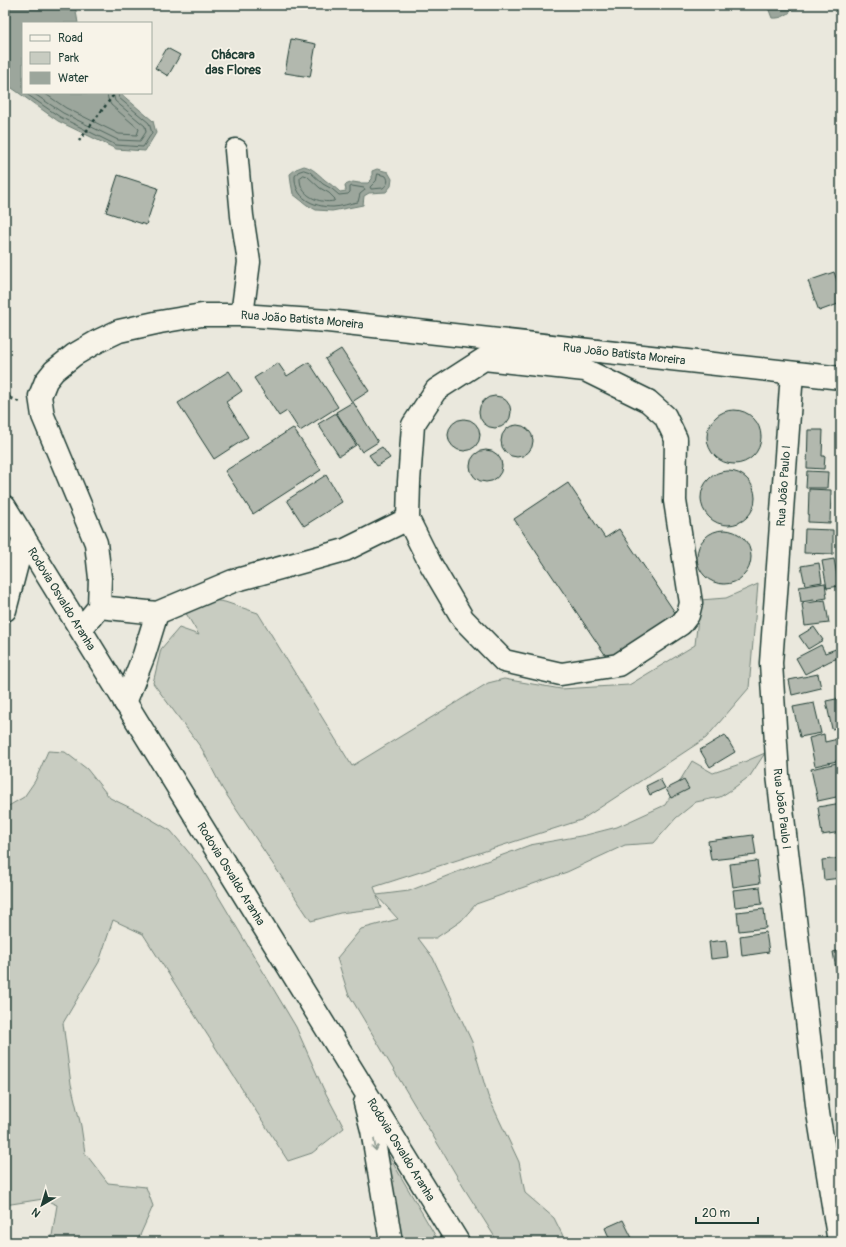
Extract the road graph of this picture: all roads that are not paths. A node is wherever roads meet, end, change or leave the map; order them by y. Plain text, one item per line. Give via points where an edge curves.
1 (236, 150) dead end
2 (242, 315) junction
3 (792, 373) junction
4 (841, 378) edge
5 (5, 507) edge
6 (408, 519) junction
7 (24, 537) junction
8 (99, 607) junction
9 (5, 610) edge
10 (157, 613) junction
11 (81, 629) junction
12 (125, 703) junction
13 (358, 1080) junction
14 (391, 1242) edge
15 (458, 1242) edge
16 (839, 1242) edge

1 - 2 main road via 249,262
2 - 3 main road, Rua João Batista Moreira via 328,321
2 - 8 main road, Rua João Batista Moreira via 202,315 119,331 74,355 46,381 40,396 43,416 96,543 100,578
3 - 4 main road, Rua João Batista Moreira
3 - 16 main road, Rua João Paulo I via 771,663 780,791 818,1113
5 - 7 main road, Rodovia Osvaldo Aranha
6 - 6 main road via 413,426 436,390 484,359 585,370 648,401 666,416 676,439 675,501 691,603 688,615 681,624 618,665 561,674 504,661 463,619
6 - 10 main road via 345,550 233,581
7 - 9 main road
7 - 11 main road, Rodovia Osvaldo Aranha
8 - 10 main road
8 - 11 main road
10 - 12 main road
11 - 12 main road, Rodovia Osvaldo Aranha
12 - 13 main road, Rodovia Osvaldo Aranha
13 -> 14 main road via 372,1130
13 - 15 main road, Rodovia Osvaldo Aranha

